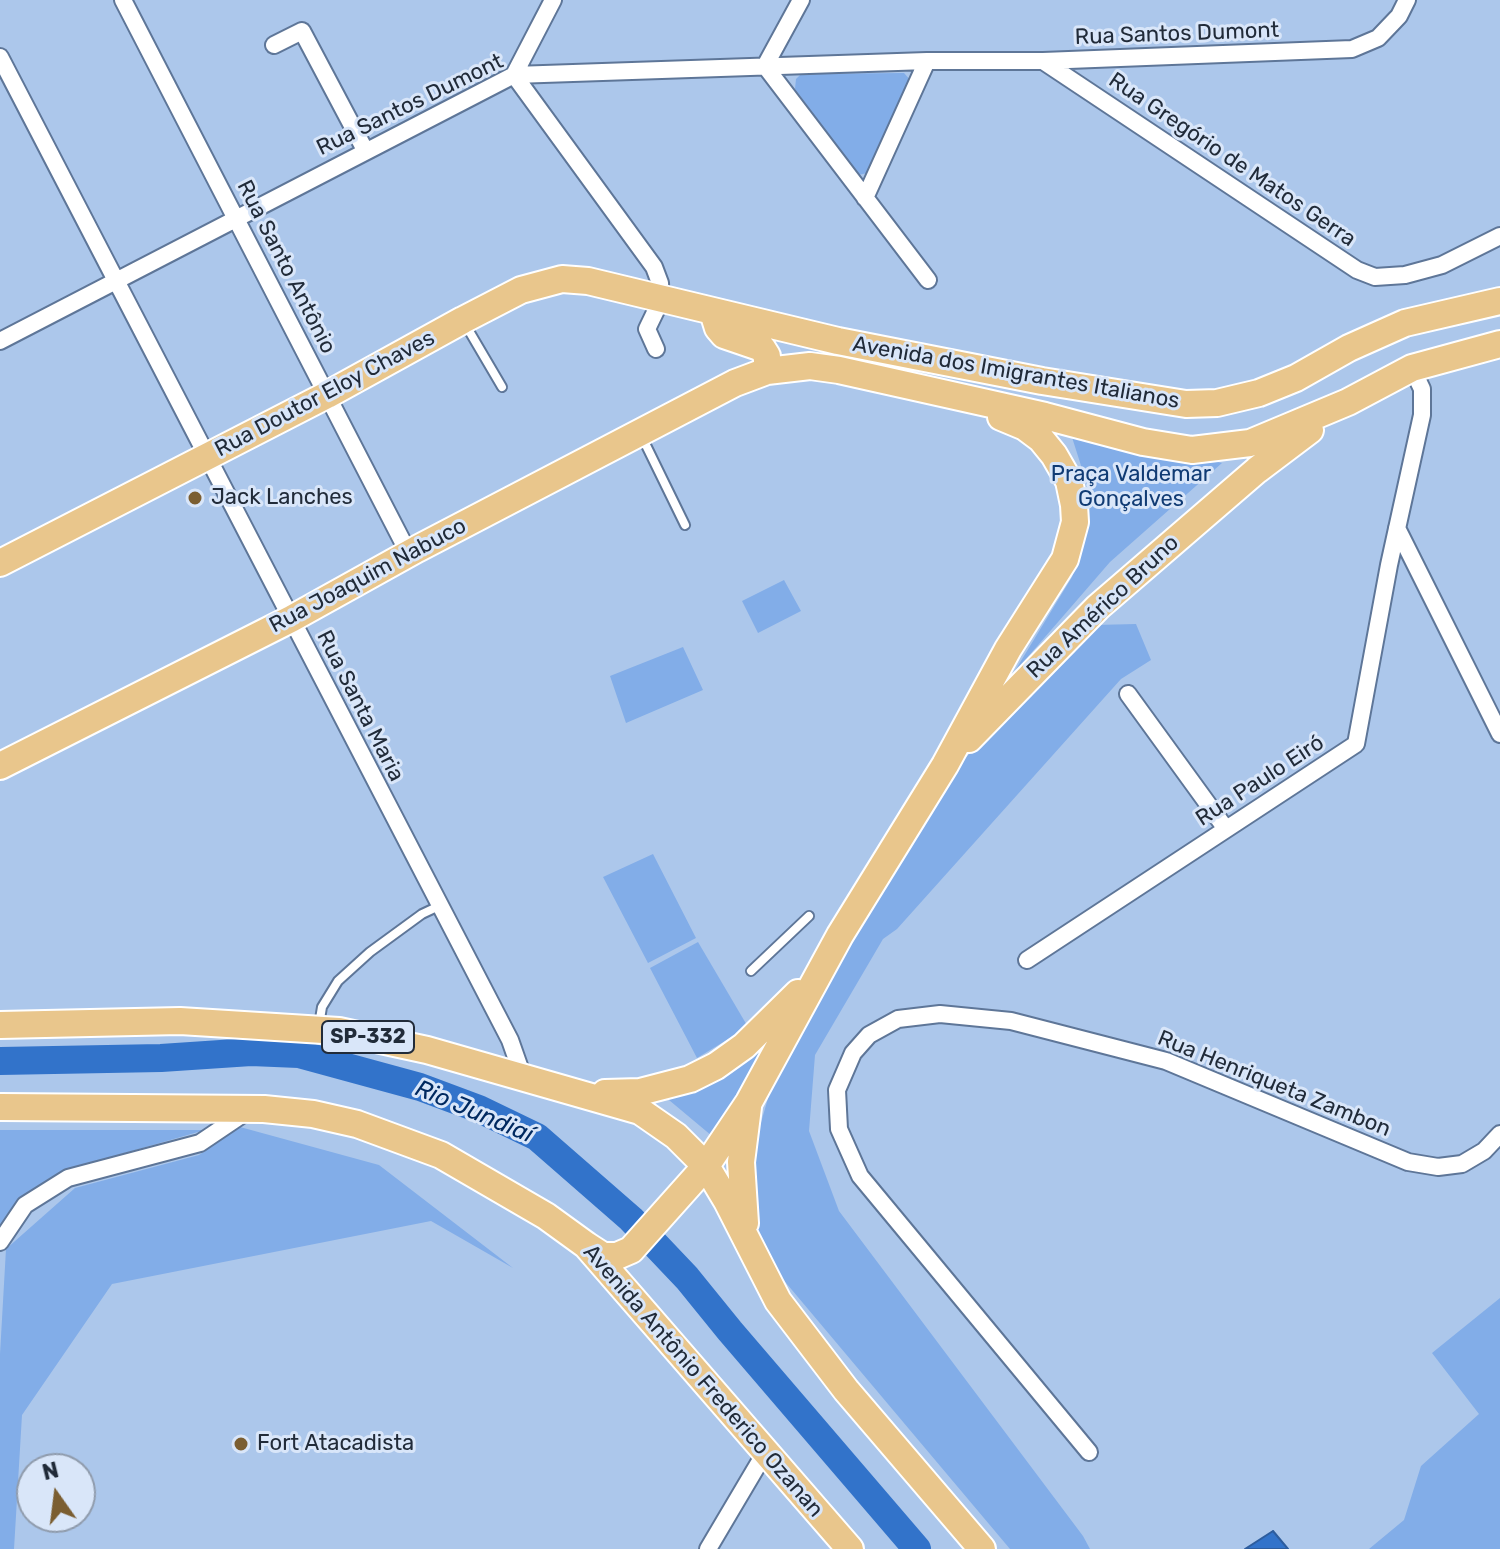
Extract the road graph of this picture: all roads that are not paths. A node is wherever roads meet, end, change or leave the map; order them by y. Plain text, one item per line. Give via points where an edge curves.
1 (123, 0) edge
2 (553, 0) edge
3 (801, 0) edge
4 (1407, 0) edge
5 (274, 45) dead end
6 (0, 57) edge
7 (927, 61) junction
8 (1043, 61) junction
9 (765, 66) junction
10 (514, 75) junction
11 (4, 76) edge
12 (365, 150) junction
13 (865, 198) junction
14 (237, 218) junction
15 (1500, 236) edge
16 (118, 280) junction
17 (928, 280) dead end
18 (661, 300) junction
19 (1500, 301) edge
20 (713, 312) junction
21 (463, 320) junction
22 (1405, 323) junction
23 (0, 341) edge
24 (838, 341) junction
25 (1500, 344) edge
26 (656, 349) dead end
27 (1412, 368) junction
28 (775, 369) junction
29 (735, 383) joint
30 (1378, 384) junction
31 (502, 387) dead end
32 (327, 395) junction
33 (1348, 402) junction
34 (977, 403) junction
35 (640, 433) junction
36 (208, 457) junction
37 (685, 525) dead end
38 (1397, 528) junction
39 (409, 554) junction
40 (0, 563) edge
41 (291, 619) junction
42 (1128, 694) dead end
43 (1500, 734) edge
44 (945, 765) junction
45 (0, 766) edge
46 (1226, 829) junction
47 (439, 906) junction
48 (809, 916) dead end
49 (1027, 960) dead end
50 (751, 971) dead end
51 (818, 974) junction
52 (0, 1025) edge
53 (318, 1029) junction
54 (523, 1077) junction
55 (583, 1095) junction
56 (749, 1102) junction
57 (41, 1106) junction
58 (0, 1107) edge
59 (251, 1109) junction
60 (0, 1114) edge
61 (1500, 1134) edge
62 (697, 1175) junction
63 (0, 1242) edge
64 (586, 1245) junction
65 (753, 1254) junction
66 (766, 1451) junction
67 (1089, 1452) dead end
68 (708, 1549) edge
69 (850, 1549) edge
70 (982, 1549) edge

1 - 14 street, Rua Santo Antônio
2 - 10 street
3 - 9 street
4 - 8 street, Rua Santos Dumont via 1378,38 1352,49
5 - 12 street via 302,31
6 - 11 street, Rua Santa Maria
7 - 8 street, Rua Santos Dumont
7 - 9 street, Rua Santos Dumont
7 - 13 street
8 - 15 street, Rua Gregório de Matos Gerra via 1375,277 1442,265
9 - 10 street, Rua Santos Dumont
9 - 13 street
10 - 12 street, Rua Santos Dumont
10 - 18 street via 654,267
11 - 16 street, Rua Santa Maria
12 - 14 street, Rua Santos Dumont
13 - 17 street
14 - 16 street, Rua Santos Dumont
14 - 32 street, Rua Santo Antônio
16 - 23 street, Rua Santos Dumont
16 - 36 street, Rua Santa Maria
18 - 20 main road, Avenida dos Imigrantes Italianos
18 - 21 main road, Rua Doutor Eloy Chaves via 562,279 521,290
18 - 26 street via 647,329
19 - 22 main road, Avenida dos Imigrantes Italianos
20 - 24 main road, Avenida dos Imigrantes Italianos
20 - 28 main road via 724,335 762,348
21 - 31 lane
21 - 32 main road, Rua Doutor Eloy Chaves
22 - 24 main road, Avenida dos Imigrantes Italianos via 1259,393 1186,404
22 - 30 main road via 1361,359 1364,377
24 - 28 main road via 791,343 783,348
25 - 27 main road, Avenida dos Imigrantes Italianos
27 - 30 main road, Avenida dos Imigrantes Italianos
27 - 38 street, Rua Paulo Eiró via 1422,389 1422,415
28 - 29 main road, Avenida dos Imigrantes Italianos
28 - 34 main road, Avenida dos Imigrantes Italianos via 839,370
29 - 35 main road, Rua Joaquim Nabuco
30 - 33 main road, Avenida dos Imigrantes Italianos
32 - 36 main road, Rua Doutor Eloy Chaves
32 - 39 street, Rua Santo Antônio
33 - 34 main road, Avenida dos Imigrantes Italianos via 1250,443 1192,450
33 - 44 main road, Rua Américo Bruno via 1257,470 1098,607
34 - 44 main road via 1041,439 1069,481 1075,522 1065,559
35 - 37 lane
35 - 39 main road, Rua Joaquim Nabuco
36 - 40 main road, Rua Doutor Eloy Chaves
36 - 41 street, Rua Santa Maria
38 - 43 street
38 - 46 street, Rua Paulo Eiró via 1356,744
39 - 41 main road, Rua Joaquim Nabuco
41 - 45 main road, Rua Joaquim Nabuco
41 - 47 street, Rua Santa Maria
42 - 46 street
44 - 51 main road
46 - 49 street, Rua Paulo Eiró
47 - 53 lane via 370,952 338,981 322,1007
47 - 54 street, Rua Santa Maria via 510,1040
48 - 50 lane
51 - 55 main road via 716,1066 640,1092
51 - 56 main road
52 - 53 main road, SP-332 via 180,1021
53 - 54 main road, SP-332 via 427,1050
54 - 55 main road, SP-332
55 - 62 main road, SP-332 via 640,1111 676,1136
56 - 62 main road
56 - 65 main road via 741,1162 743,1212
57 - 58 main road, Avenida Antônio Frederico Ozanan
57 - 59 main road, Avenida Antônio Frederico Ozanan
57 - 60 main road
59 - 63 street via 200,1143 68,1178 25,1205
59 - 64 main road, Avenida Antônio Frederico Ozanan via 313,1114 404,1139 491,1183
61 - 67 street, Rua Henriqueta Zambon via 1462,1164 1438,1167 1408,1162 1166,1061 1011,1021 940,1014 898,1019 869,1035 853,1053 837,1090 839,1129 860,1176
62 - 64 main road via 631,1250 603,1256
62 - 65 main road via 727,1201
64 - 66 main road, Avenida Antônio Frederico Ozanan
65 - 70 main road via 778,1301 846,1390
66 - 68 street
66 - 69 main road, Avenida Antônio Frederico Ozanan

